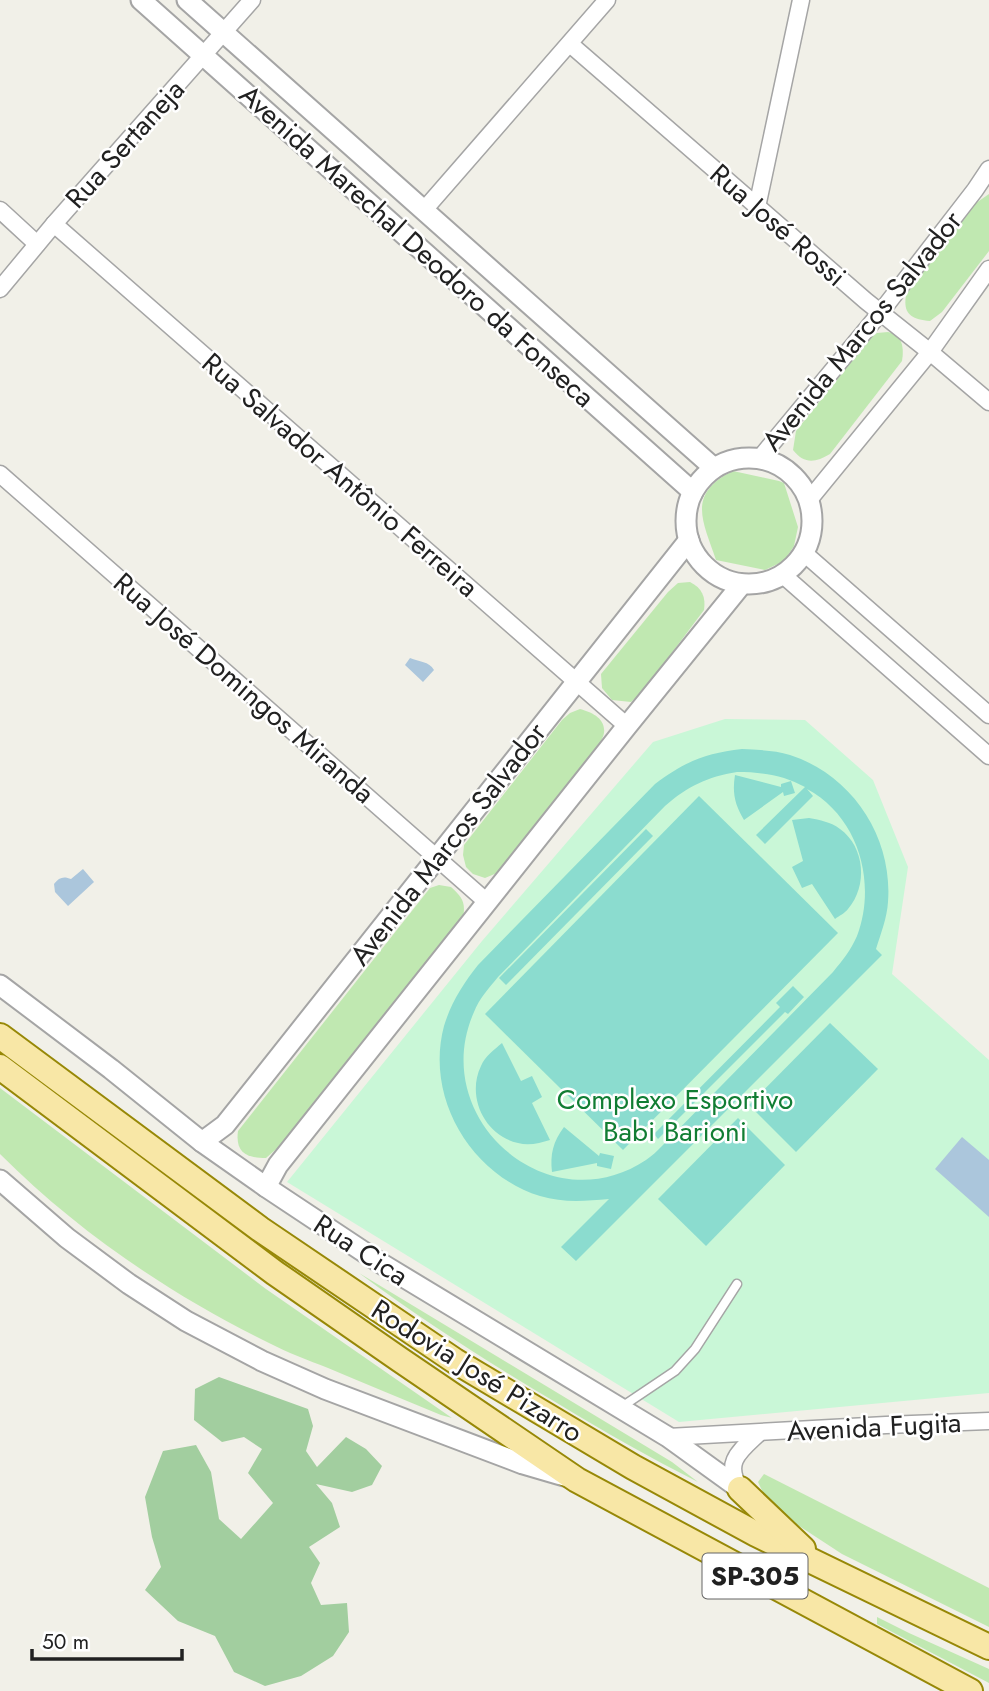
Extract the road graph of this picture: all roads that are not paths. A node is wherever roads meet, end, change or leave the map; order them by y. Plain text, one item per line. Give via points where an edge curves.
1 (141, 0) edge
2 (187, 0) edge
3 (252, 0) edge
4 (607, 0) edge
5 (801, 0) edge
6 (225, 32) junction
7 (570, 44) junction
8 (204, 55) junction
9 (989, 170) edge
10 (757, 207) junction
11 (0, 210) edge
12 (424, 210) junction
13 (54, 223) junction
14 (37, 244) junction
15 (989, 269) edge
16 (0, 289) edge
17 (880, 313) junction
18 (930, 352) junction
19 (989, 402) edge
20 (760, 458) junction
21 (715, 468) junction
22 (0, 474) edge
23 (693, 492) junction
24 (809, 500) junction
25 (689, 540) junction
26 (804, 554) junction
27 (783, 575) junction
28 (742, 584) junction
29 (576, 683) junction
30 (989, 715) edge
31 (627, 726) junction
32 (989, 756) edge
33 (437, 858) junction
34 (487, 902) junction
35 (0, 985) edge
36 (0, 1036) edge
37 (0, 1067) edge
38 (202, 1142) junction
39 (0, 1180) edge
40 (266, 1188) junction
41 (737, 1284) dead end
42 (620, 1408) junction
43 (989, 1421) edge
44 (759, 1433) junction
45 (668, 1437) junction
46 (577, 1480) junction
47 (740, 1489) junction
48 (821, 1566) junction
49 (989, 1647) edge
50 (970, 1691) edge

1 - 8 street, Avenida Marechal Deodoro da Fonseca
2 - 6 street, Avenida Marechal Deodoro da Fonseca
3 - 6 street, Rua Sertaneja
4 - 7 street
5 - 10 street
6 - 8 street, Rua Sertaneja
6 - 12 street, Avenida Marechal Deodoro da Fonseca
7 - 10 street, Rua José Rossi
7 - 12 street
8 - 13 street, Rua Sertaneja
8 - 23 street, Avenida Marechal Deodoro da Fonseca
9 - 17 street, Avenida Marcos Salvador
10 - 17 street, Rua José Rossi
11 - 14 street
12 - 21 street, Avenida Marechal Deodoro da Fonseca
13 - 14 street, Rua Sertaneja
13 - 29 street, Rua Salvador Antônio Ferreira
14 - 16 street, Rua Sertaneja
15 - 18 street
17 - 18 street, Rua José Rossi
17 - 20 street, Avenida Marcos Salvador
18 - 19 street, Rua José Rossi
18 - 24 street
20 - 21 street via 743,458
20 - 24 street via 790,473
21 - 23 street
22 - 33 street, Rua José Domingos Miranda
23 - 25 street via 686,515
24 - 26 street via 813,518
25 - 28 street via 704,565
25 - 29 street, Avenida Marcos Salvador
26 - 27 street
26 - 30 street
27 - 28 street via 763,583
27 - 32 street
28 - 31 street
29 - 31 street, Rua Salvador Antônio Ferreira
29 - 33 street, Avenida Marcos Salvador
31 - 34 street
33 - 34 street, Rua José Domingos Miranda
33 - 38 street, Avenida Marcos Salvador via 225,1125
34 - 40 street via 278,1165
35 - 38 street, Rua Cica
36 - 48 main road, Rodovia José Pizarro via 260,1229 455,1361 633,1466
37 - 46 main road, Rodovia José Pizarro via 275,1273
38 - 40 street, Rua Cica
39 - 46 street via 129,1284 262,1361 523,1464
40 - 42 street, Rua Cica
41 - 42 lane via 695,1349 675,1371
42 - 45 street, Rua Cica
43 - 44 street, Avenida Fugita
44 - 45 street, Avenida Fugita
44 - 47 street, Avenida Fugita via 733,1461 733,1478
45 - 47 street, Rua Cica
46 - 50 main road, Rodovia José Pizarro / SP-305
47 - 48 main road
48 - 49 main road, Rodovia José Pizarro

